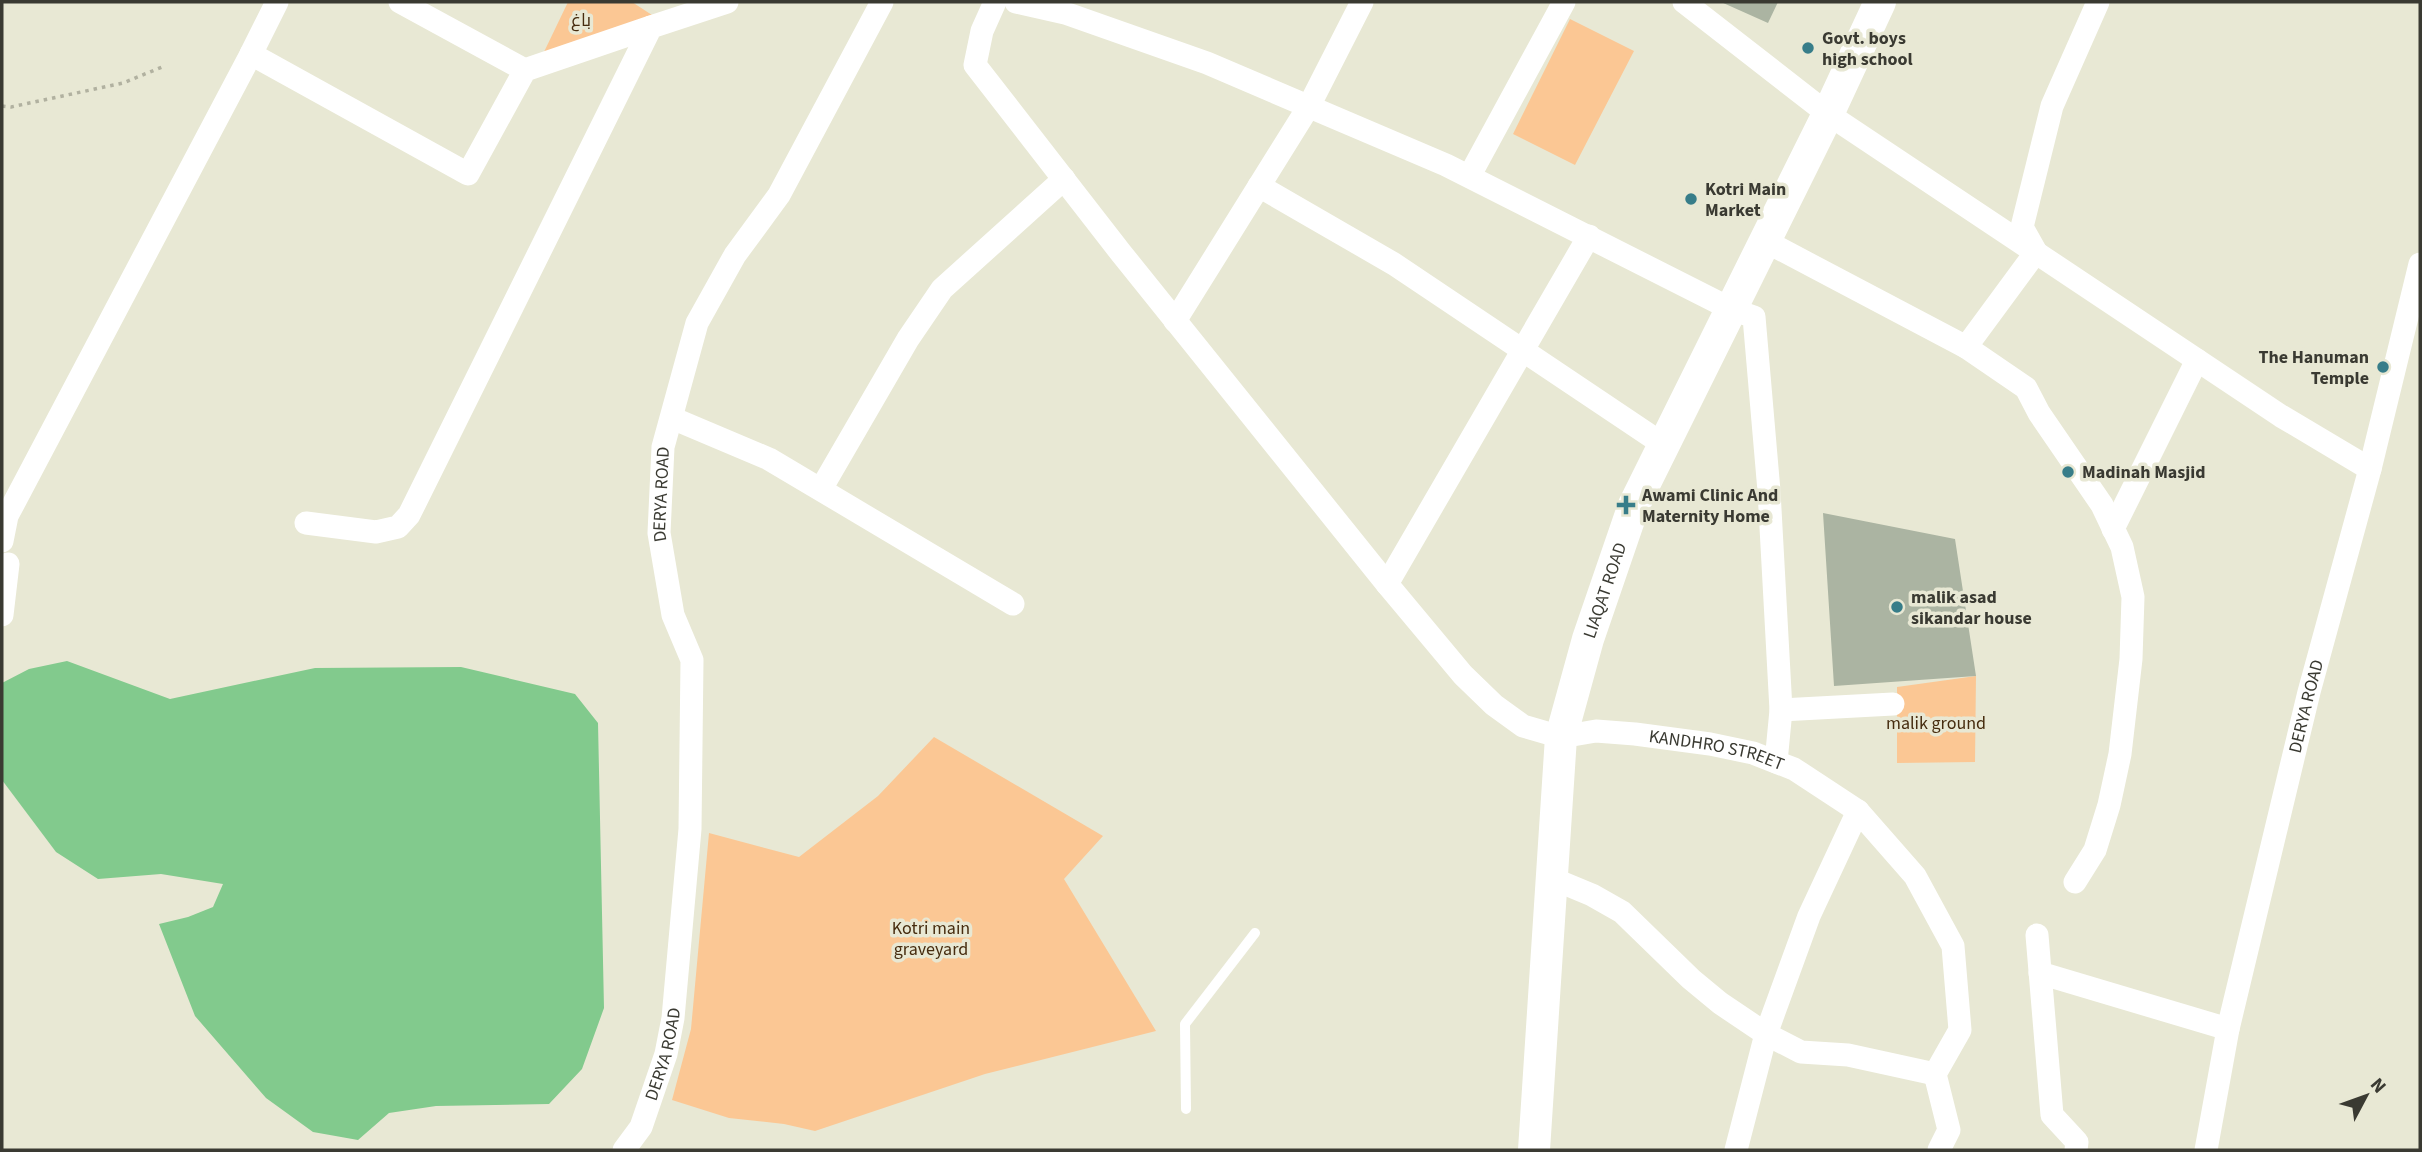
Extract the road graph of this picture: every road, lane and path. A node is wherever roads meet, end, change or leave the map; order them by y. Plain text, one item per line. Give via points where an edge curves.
1 (277, 2) edge
2 (400, 2) edge
3 (727, 2) edge
4 (882, 2) edge
5 (995, 2) edge
6 (1362, 2) edge
7 (1564, 2) edge
8 (1684, 2) edge
9 (1880, 2) edge
10 (2098, 2) edge
11 (1027, 3) edge
12 (651, 27) junction
13 (251, 54) junction
14 (162, 67) dead end
15 (525, 70) junction
16 (2, 106) edge
17 (1309, 106) junction
18 (1828, 114) junction
19 (1470, 175) junction
20 (1064, 179) junction
21 (1259, 186) junction
22 (1589, 236) junction
23 (1765, 241) junction
24 (2036, 252) junction
25 (2420, 264) edge
26 (1731, 309) junction
27 (1175, 321) junction
28 (1966, 347) junction
29 (1522, 350) junction
30 (2197, 360) junction
31 (673, 418) junction
32 (1664, 444) junction
33 (2370, 469) junction
34 (821, 489) junction
35 (306, 523) dead end
36 (2113, 529) junction
37 (2, 541) edge
38 (8, 564) dead end
39 (1387, 584) junction
40 (1013, 604) dead end
41 (2, 615) edge
42 (1893, 704) dead end
43 (1781, 710) junction
44 (1560, 737) junction
45 (1776, 762) junction
46 (1858, 811) junction
47 (1551, 878) junction
48 (2075, 882) dead end
49 (1255, 933) dead end
50 (2037, 935) dead end
51 (2040, 972) junction
52 (2228, 1028) junction
53 (1766, 1034) junction
54 (1935, 1073) junction
55 (1186, 1108) dead end
56 (624, 1150) edge
57 (1534, 1150) edge
58 (1736, 1150) edge
59 (1939, 1150) edge
60 (2076, 1150) edge
61 (2206, 1150) edge

1 - 13 street
2 - 15 street
3 - 12 street
4 - 31 street, DERYA ROAD via 779,194 735,254 697,323
5 - 20 street via 982,31 975,65
6 - 17 street
7 - 19 street
8 - 18 street
9 - 18 street, LIAQAT ROAD
10 - 24 street via 2052,106 2040,145 2022,227
11 - 17 street via 1207,63
12 - 15 street
12 - 35 street via 409,515 398,527 376,532
13 - 15 street via 468,174
13 - 37 street via 7,516
14 - 16 path via 123,83
17 - 19 street
17 - 21 street
18 - 23 street, LIAQAT ROAD
18 - 24 street
19 - 22 street
20 - 27 street
20 - 34 street via 942,289
21 - 27 street
21 - 29 street via 1394,264
22 - 26 street
22 - 29 street
23 - 26 street, LIAQAT ROAD
23 - 28 street
24 - 28 street
24 - 30 street
25 - 33 street, DERYA ROAD
26 - 32 street, LIAQAT ROAD
26 - 43 street via 1754,317
27 - 39 street
28 - 36 street via 2026,388
29 - 32 street
29 - 39 street
30 - 33 street
30 - 36 street
31 - 34 street via 769,459
31 - 56 street, DERYA ROAD via 663,447 659,533 673,615 692,660 690,829 669,1042 641,1127
32 - 44 street, LIAQAT ROAD via 1634,505
33 - 52 street, DERYA ROAD via 2309,692
34 - 40 street
36 - 48 street via 2122,547 2133,597 2131,659 2109,805 2095,850
38 - 41 street
39 - 44 street via 1494,705 1523,726
42 - 43 street
43 - 45 street
44 - 45 street, KANDHRO STREET via 1596,731 1658,736 1753,753
44 - 47 street, LIAQAT ROAD
45 - 46 street, KANDHRO STREET
46 - 53 street via 1810,916
46 - 54 street, KANDHRO STREET via 1915,876 1953,946 1959,1030
47 - 53 street via 1622,912 1690,979
47 - 57 street, LIAQAT ROAD
49 - 55 lane via 1185,1024
50 - 51 street
51 - 52 street
51 - 60 street via 2052,1115 2077,1142
52 - 61 street, DERYA ROAD
53 - 54 street via 1801,1052 1848,1055
53 - 58 street
54 - 59 street via 1949,1130

